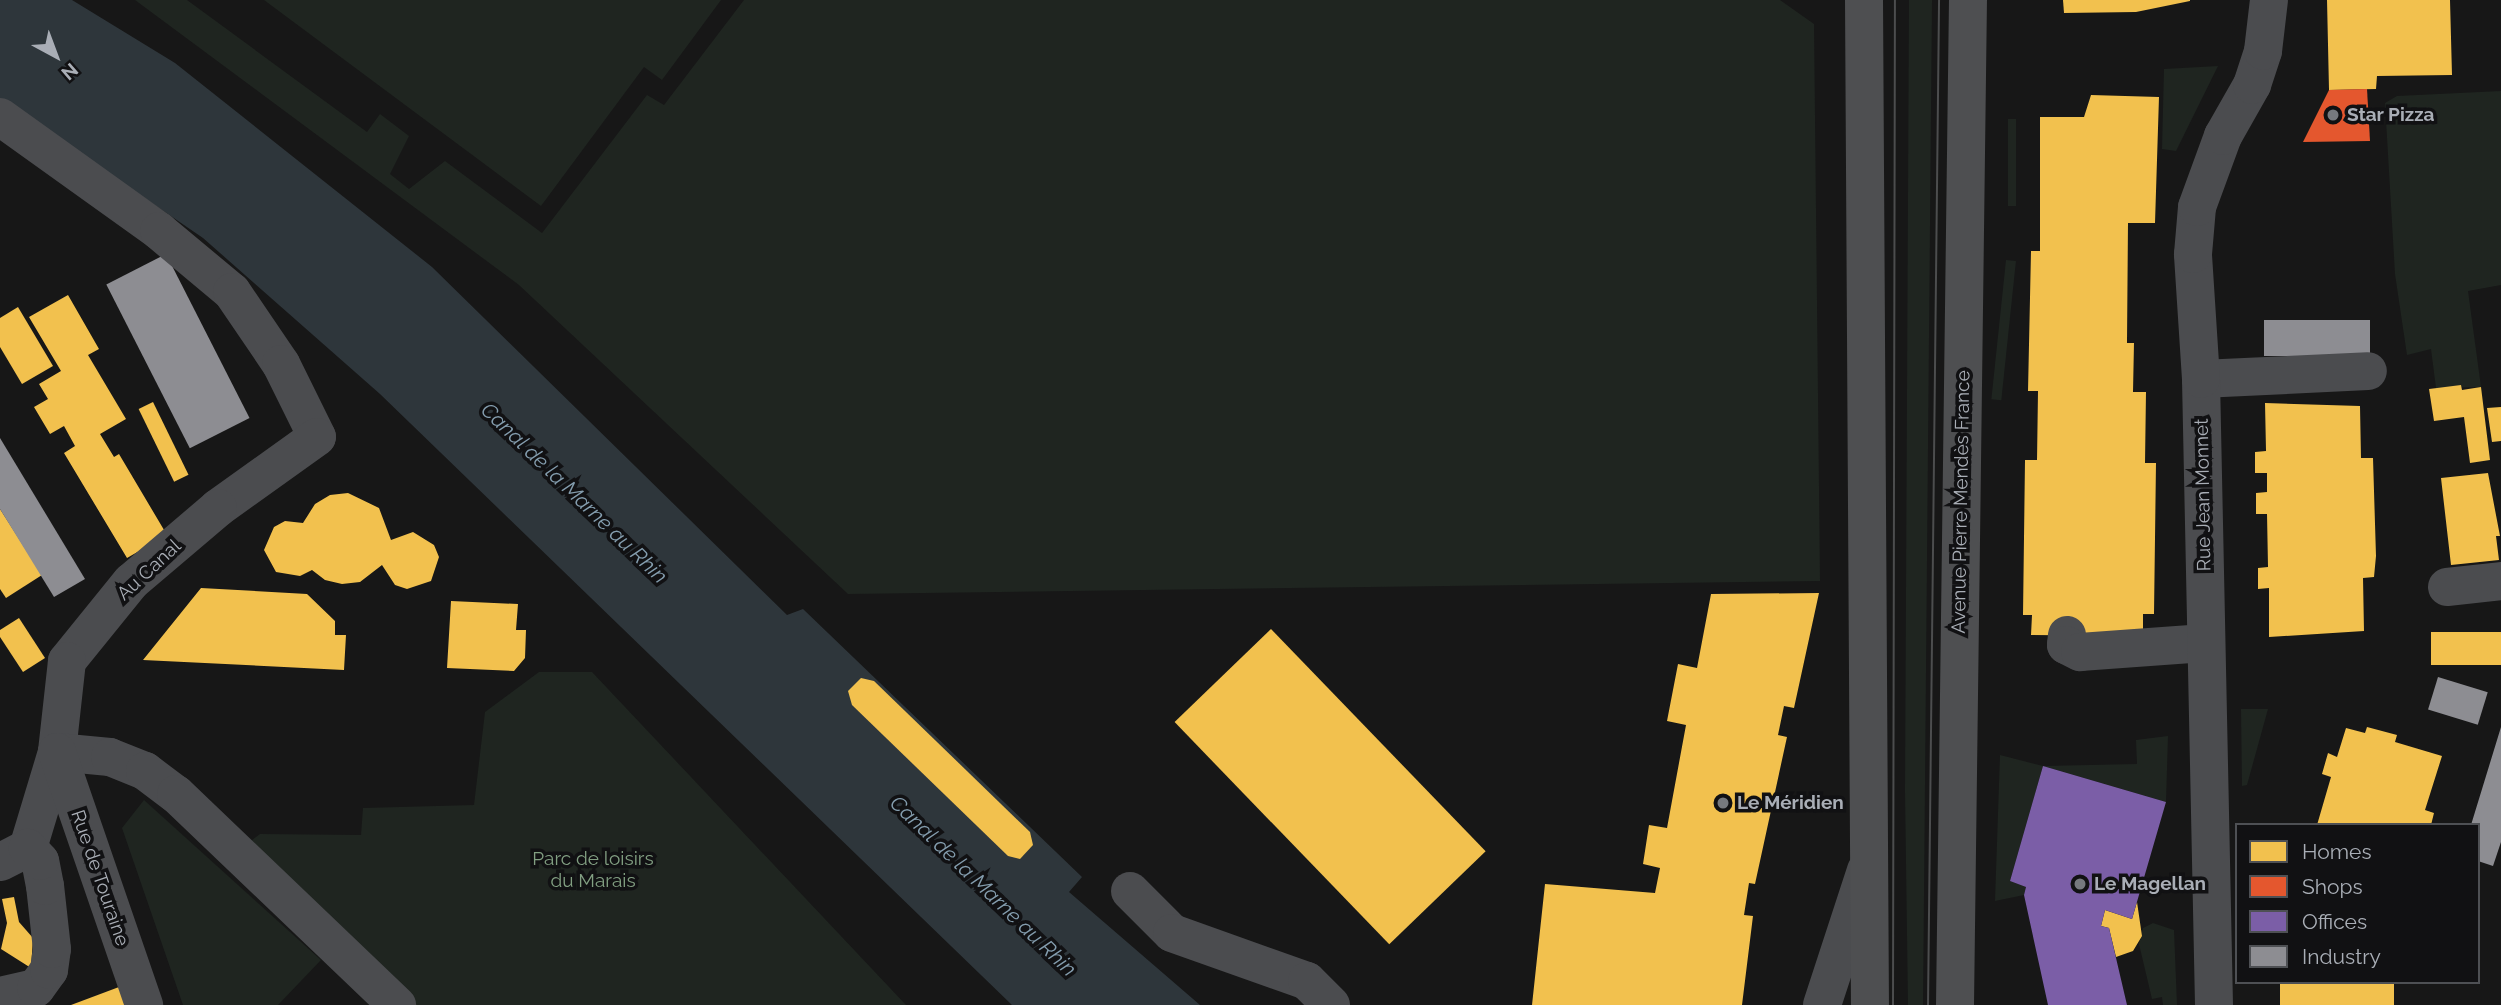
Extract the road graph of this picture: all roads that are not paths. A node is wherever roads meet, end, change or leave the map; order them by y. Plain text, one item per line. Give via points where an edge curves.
1 (1864, 0) edge
2 (1968, 0) edge
3 (2269, 0) edge
4 (0, 117) edge
5 (2368, 371) dead end
6 (2201, 379) junction
7 (2501, 581) edge
8 (2447, 587) dead end
9 (2067, 635) dead end
10 (2205, 643) junction
11 (57, 752) junction
12 (14, 855) edge
13 (1866, 870) junction
14 (1130, 891) dead end
15 (0, 996) edge
16 (144, 1005) edge
17 (397, 1005) edge
18 (1331, 1005) edge
19 (1822, 1005) edge
20 (1870, 1005) edge
21 (1955, 1005) edge
22 (2214, 1005) edge

1 - 13 main road
2 - 21 main road, Avenue Pierre Mendès France
3 - 6 street, Rue Jean Monnet via 2263,51 2252,85 2223,136 2197,208 2193,254
4 - 11 street, Au Canal via 159,231 232,292 281,363 317,437 218,508 131,582 67,661
5 - 6 street
6 - 10 street, Rue Jean Monnet
7 - 8 street
9 - 10 street via 2066,645 2080,652
10 - 22 street, Rue Jean Monnet
11 - 12 street
11 - 16 street, Rue de Touraine
11 - 17 street via 110,757 145,771 176,794
12 - 15 street via 40,861 52,939 50,970 36,988
13 - 19 street
13 - 20 main road
14 - 18 street via 1172,933 1307,981

